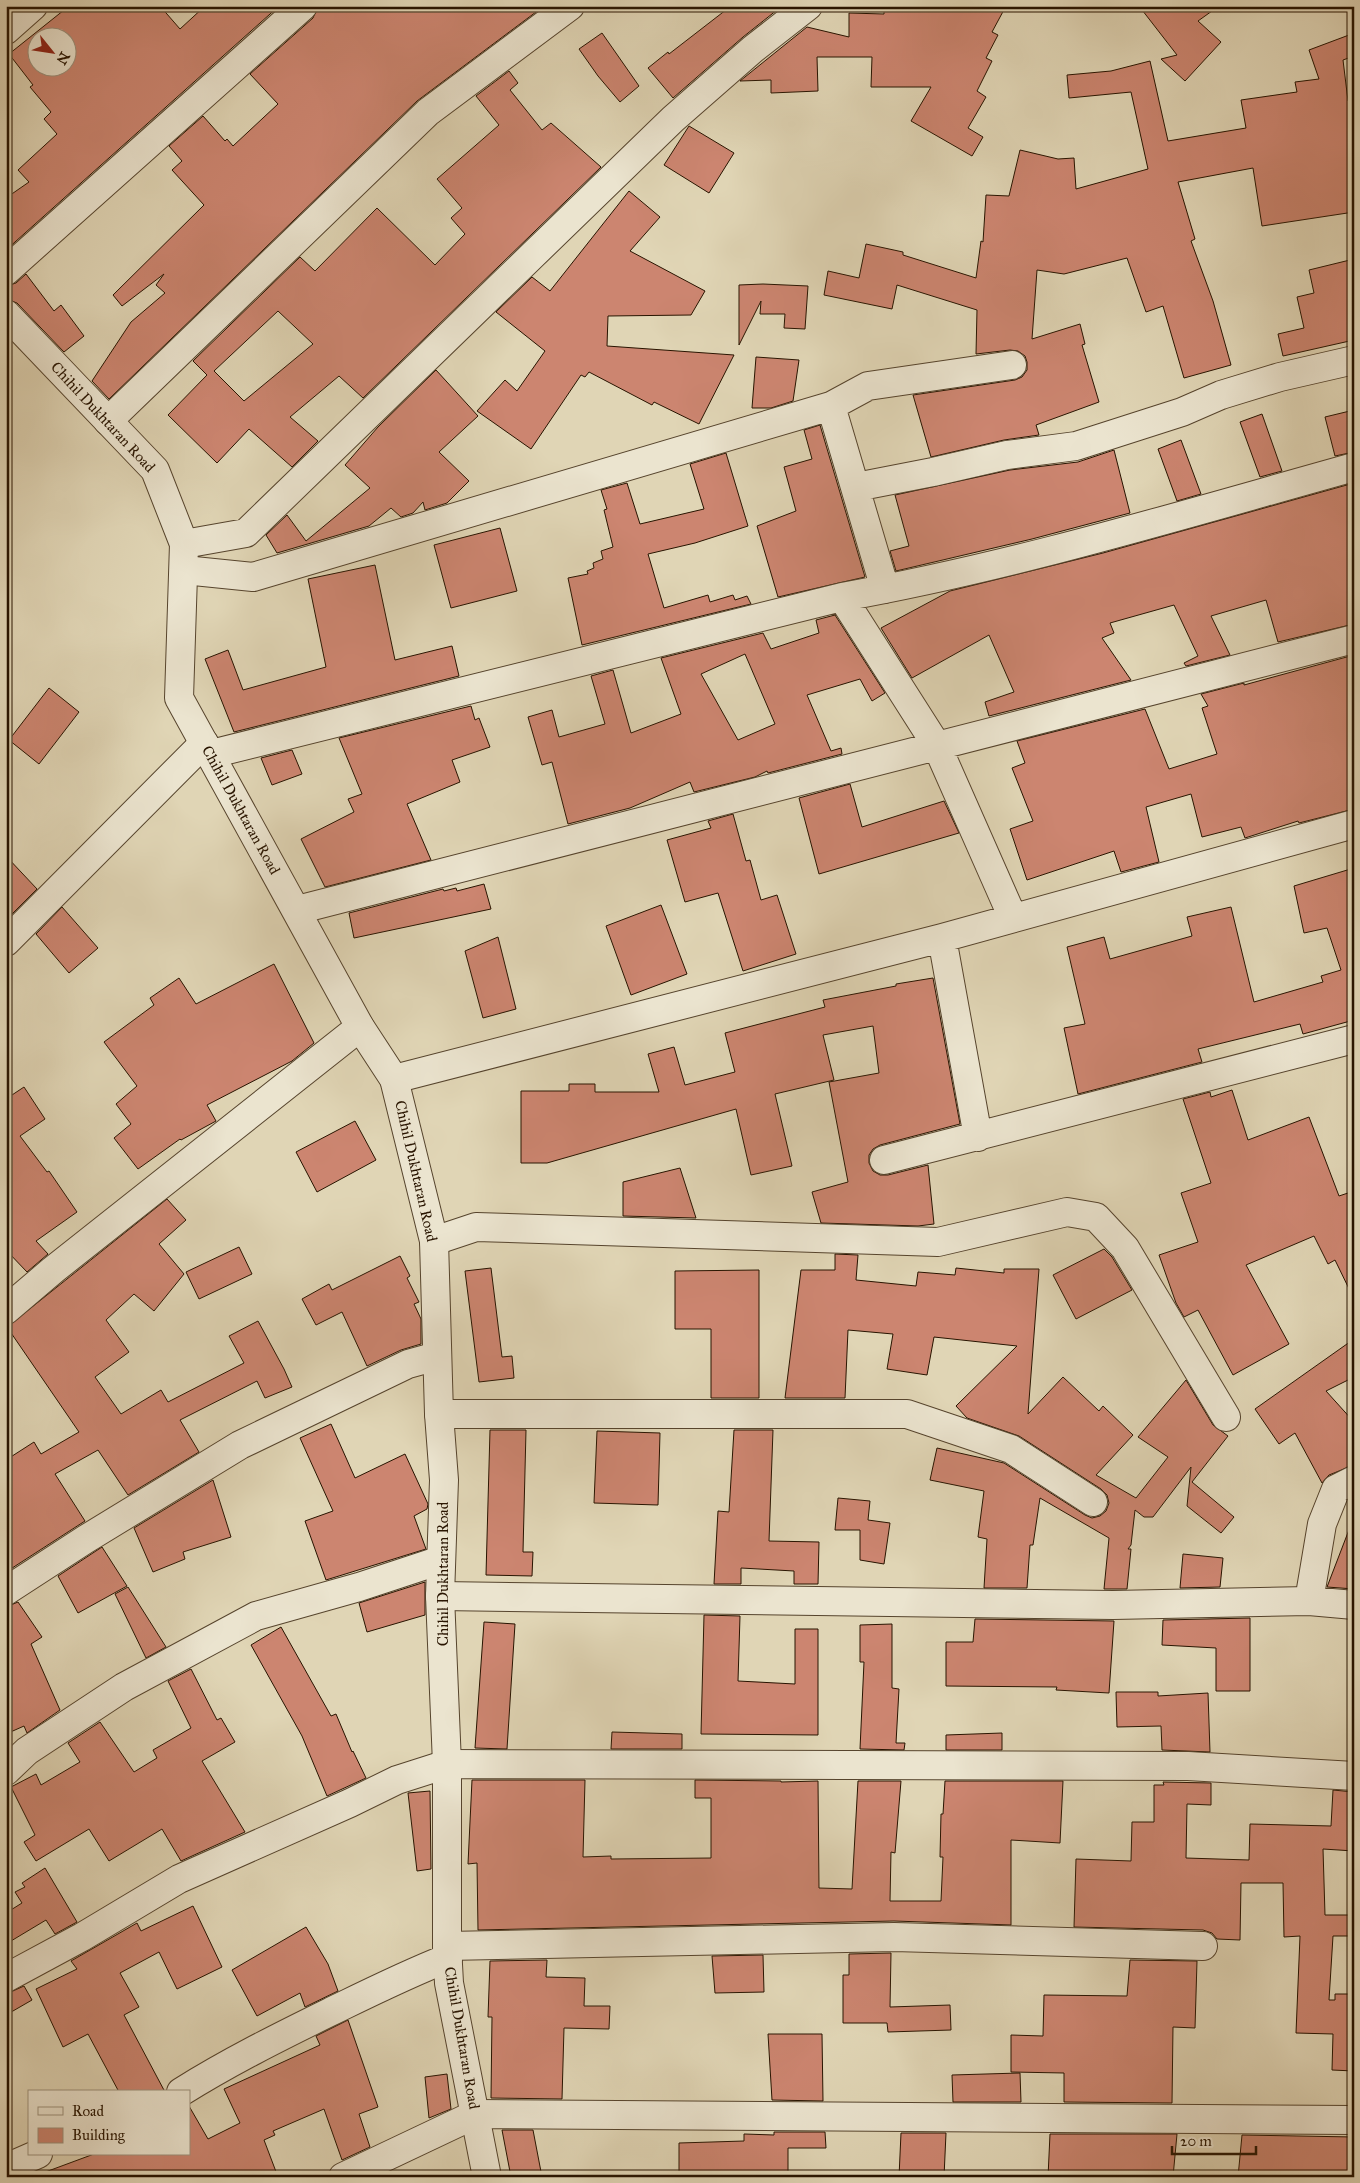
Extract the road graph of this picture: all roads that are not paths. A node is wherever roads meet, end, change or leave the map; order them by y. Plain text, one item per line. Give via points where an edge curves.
1 (33, 6) edge
2 (302, 6) edge
3 (570, 6) edge
4 (808, 6) edge
5 (6, 30) edge
6 (6, 271) edge
7 (6, 314) edge
8 (1354, 360) edge
9 (1012, 365) dead end
10 (831, 406) junction
11 (108, 421) junction
12 (1354, 466) edge
13 (856, 487) junction
14 (184, 557) junction
15 (885, 590) junction
16 (842, 597) junction
17 (1354, 639) edge
18 (937, 746) junction
19 (207, 749) junction
20 (1354, 824) edge
21 (297, 910) junction
22 (1013, 918) junction
23 (942, 938) junction
24 (6, 942) edge
25 (360, 1027) junction
26 (1354, 1039) edge
27 (394, 1079) junction
28 (978, 1137) junction
29 (884, 1160) dead end
30 (434, 1241) junction
31 (6, 1310) edge
32 (437, 1356) junction
33 (439, 1414) junction
34 (1226, 1417) dead end
35 (1354, 1480) edge
36 (1093, 1502) dead end
37 (441, 1560) junction
38 (6, 1591) edge
39 (440, 1596) junction
40 (1309, 1601) junction
41 (1354, 1605) edge
42 (447, 1764) junction
43 (6, 1771) edge
44 (1354, 1776) edge
45 (1203, 1946) dead end
46 (448, 1952) junction
47 (6, 1978) edge
48 (184, 2090) edge
49 (476, 2114) junction
50 (1354, 2120) edge
51 (33, 2156) edge
52 (6, 2168) edge
53 (343, 2177) edge
54 (487, 2177) edge

1 - 5 street
2 - 6 street
3 - 11 street via 428,112
4 - 14 street via 673,119 246,533
7 - 11 street, Chihil Dukhtaran Road
8 - 13 street via 1280,377 1076,446 1007,455
9 - 10 street via 868,386
10 - 13 street
10 - 14 street via 253,577
11 - 14 street, Chihil Dukhtaran Road via 155,470
12 - 15 street via 1060,547
13 - 15 street
14 - 19 street, Chihil Dukhtaran Road via 179,698
15 - 16 street
16 - 18 street
16 - 19 street
17 - 18 street
18 - 21 street
18 - 22 street
19 - 21 street, Chihil Dukhtaran Road
19 - 24 street
20 - 22 street
21 - 25 street, Chihil Dukhtaran Road
22 - 23 street
23 - 27 street
23 - 28 street
25 - 27 street, Chihil Dukhtaran Road
25 - 31 street
26 - 28 street
27 - 30 street, Chihil Dukhtaran Road
28 - 29 street
30 - 32 street, Chihil Dukhtaran Road
30 - 34 street via 476,1227 938,1242 1067,1212 1096,1217 1125,1248
32 - 33 street, Chihil Dukhtaran Road
32 - 38 street via 408,1364 240,1445
33 - 36 street via 908,1414 1011,1449
33 - 37 street, Chihil Dukhtaran Road via 444,1480
35 - 40 street via 1336,1489 1322,1524
37 - 39 street, Chihil Dukhtaran Road
37 - 43 street via 256,1616 124,1688 28,1751
39 - 40 street via 1113,1605
39 - 42 street, Chihil Dukhtaran Road
40 - 41 street
42 - 44 street via 1188,1766
42 - 46 street, Chihil Dukhtaran Road
42 - 47 street via 397,1780 179,1879
45 - 46 street via 894,1937
46 - 48 street via 218,2069
46 - 49 street, Chihil Dukhtaran Road via 449,1983
49 - 50 street
49 - 53 street
49 - 54 street, Chihil Dukhtaran Road
51 - 52 street

